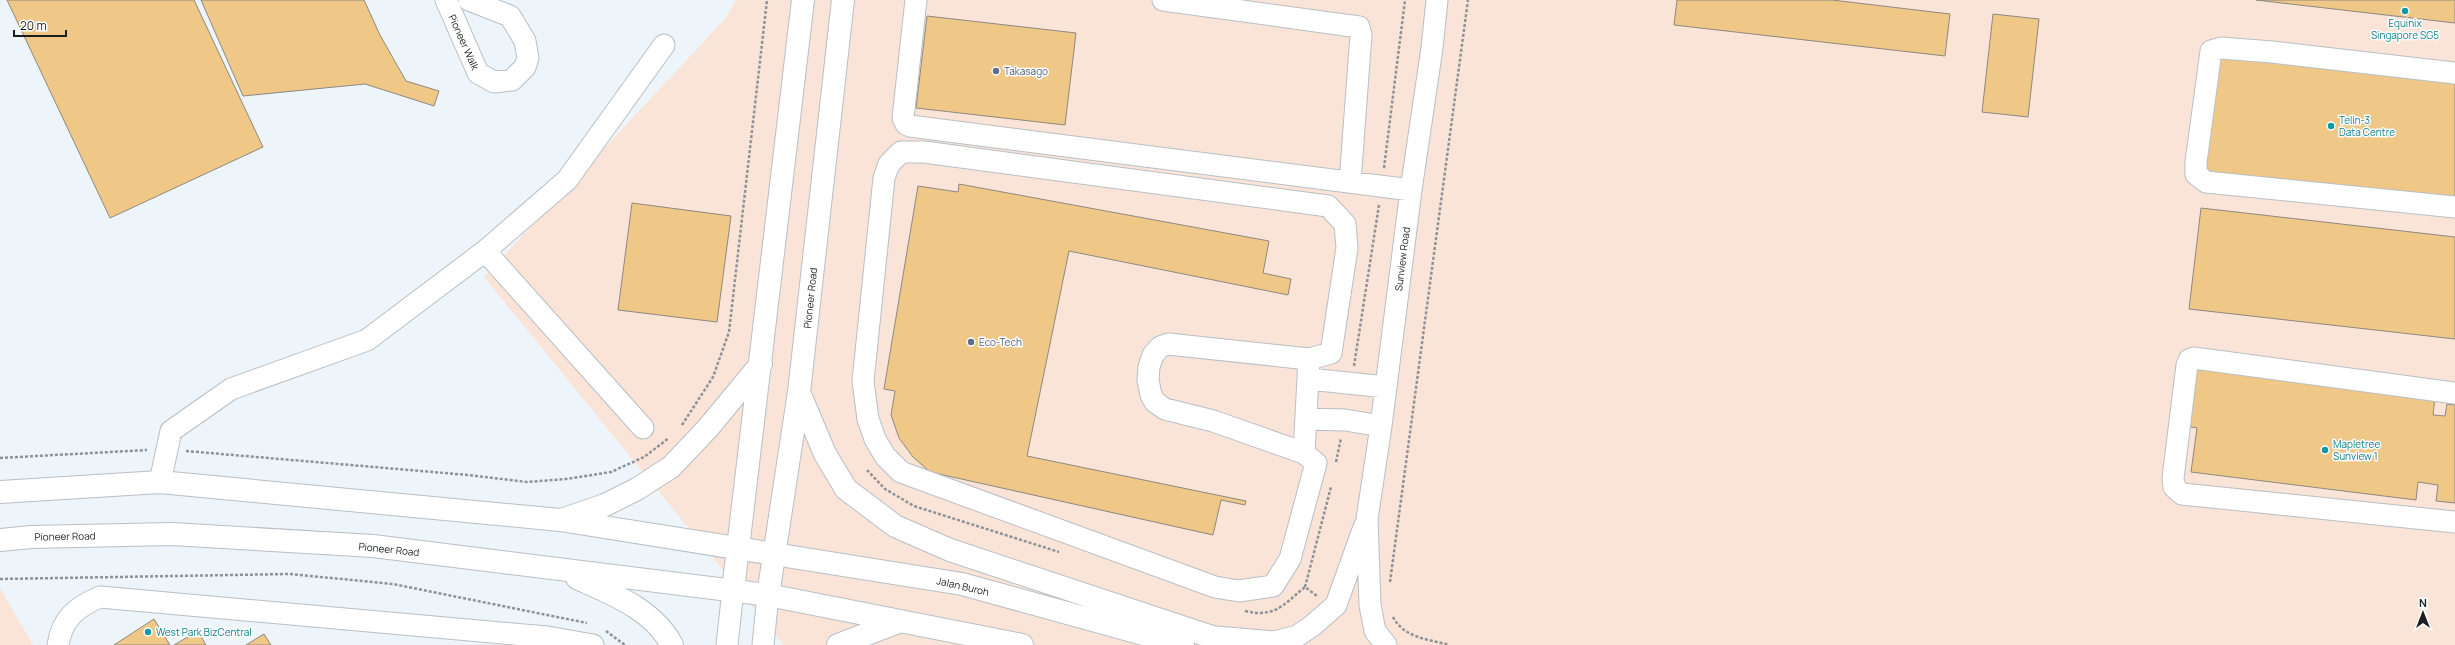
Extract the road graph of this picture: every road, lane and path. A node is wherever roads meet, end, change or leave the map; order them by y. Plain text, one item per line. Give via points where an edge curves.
1 (446, 0) edge
2 (469, 0) edge
3 (767, 0) edge
4 (803, 0) edge
5 (844, 0) edge
6 (916, 0) edge
7 (1163, 0) edge
8 (1405, 0) edge
9 (1437, 0) edge
10 (1468, 0) edge
11 (664, 45) dead end
12 (2455, 73) edge
13 (1350, 182) junction
14 (1382, 186) junction
15 (1411, 190) junction
16 (2455, 207) edge
17 (485, 251) junction
18 (760, 364) junction
19 (1309, 369) junction
20 (1351, 384) junction
21 (1386, 387) junction
22 (799, 392) junction
23 (2455, 393) edge
24 (1307, 419) junction
25 (1344, 420) junction
26 (1381, 426) junction
27 (643, 428) dead end
28 (678, 432) dead end
29 (673, 436) dead end
30 (168, 449) junction
31 (1304, 453) junction
32 (0, 458) edge
33 (1335, 466) dead end
34 (1332, 481) dead end
35 (160, 482) junction
36 (0, 492) edge
37 (1367, 519) junction
38 (560, 520) junction
39 (2455, 522) edge
40 (0, 540) edge
41 (738, 548) junction
42 (774, 553) junction
43 (558, 569) junction
44 (0, 579) edge
45 (1390, 585) dead end
46 (1305, 587) dead end
47 (733, 590) junction
48 (768, 595) junction
49 (902, 621) junction
50 (588, 624) dead end
51 (598, 637) edge
52 (1216, 637) junction
53 (58, 645) edge
54 (625, 645) edge
55 (672, 645) edge
56 (727, 645) edge
57 (763, 645) edge
58 (838, 645) edge
59 (1022, 645) edge
60 (1183, 645) edge
61 (1236, 645) edge
62 (1386, 645) edge

1 - 2 street, Pioneer Walk via 478,73 494,82 512,80 522,71 528,58 525,41 510,16
3 - 28 path via 729,332 713,377
4 - 18 main road
5 - 22 main road, Pioneer Road
6 - 13 street via 903,118 910,126
7 - 13 street via 1359,27 1361,35
8 - 14 path
9 - 15 street, Sunview Road
10 - 45 path
11 - 17 street via 567,180
12 - 16 street via 2272,52 2221,48 2211,51 2196,162 2196,174 2206,182
13 - 14 street
14 - 15 street
14 - 20 path
15 - 21 street, Sunview Road
17 - 27 street
17 - 30 street via 367,340 231,390 171,431
18 - 38 main road via 708,428 671,466 605,505
18 - 41 main road
19 - 20 street
19 - 24 street
19 - 31 street via 1168,344 1160,346 1153,355 1148,380 1150,395 1165,409 1212,421
19 - 31 street via 1331,353 1347,248 1344,224 1328,206 924,152 902,152 888,164 884,178 863,382 868,419 875,439 885,456 901,472 1215,587 1239,591 1273,586 1290,559 1316,462
20 - 21 street
21 - 26 street, Sunview Road
22 - 42 main road, Pioneer Road
22 - 52 main road via 825,454 846,489 895,526 950,550
23 - 39 street via 2194,358 2189,360 2187,365 2173,478 2174,487 2182,494
24 - 25 street
24 - 31 street
25 - 26 street
25 - 33 path
26 - 37 street, Sunview Road
29 - 30 path via 644,457 611,472 527,482
30 - 32 path
30 - 35 street
34 - 46 path
35 - 36 main road
35 - 38 main road
37 - 52 street, Sunview Road via 1336,605 1312,626 1297,636 1275,642
37 - 62 street, Sunview Road via 1370,605 1375,631
38 - 41 main road
40 - 43 main road, Pioneer Road via 172,534 373,546
41 - 42 main road, Jalan Buroh
41 - 47 main road
42 - 48 main road, Pioneer Road
42 - 60 main road, Jalan Buroh via 962,584
43 - 47 main road, Pioneer Road
43 - 55 main road via 628,601 656,624
44 - 50 path via 290,574 393,584
47 - 48 main road
47 - 56 street
48 - 49 main road
48 - 57 street
49 - 58 main road
49 - 59 main road
51 - 53 street via 547,637 100,597 81,605 69,616 60,632
51 - 54 path
52 - 61 main road

